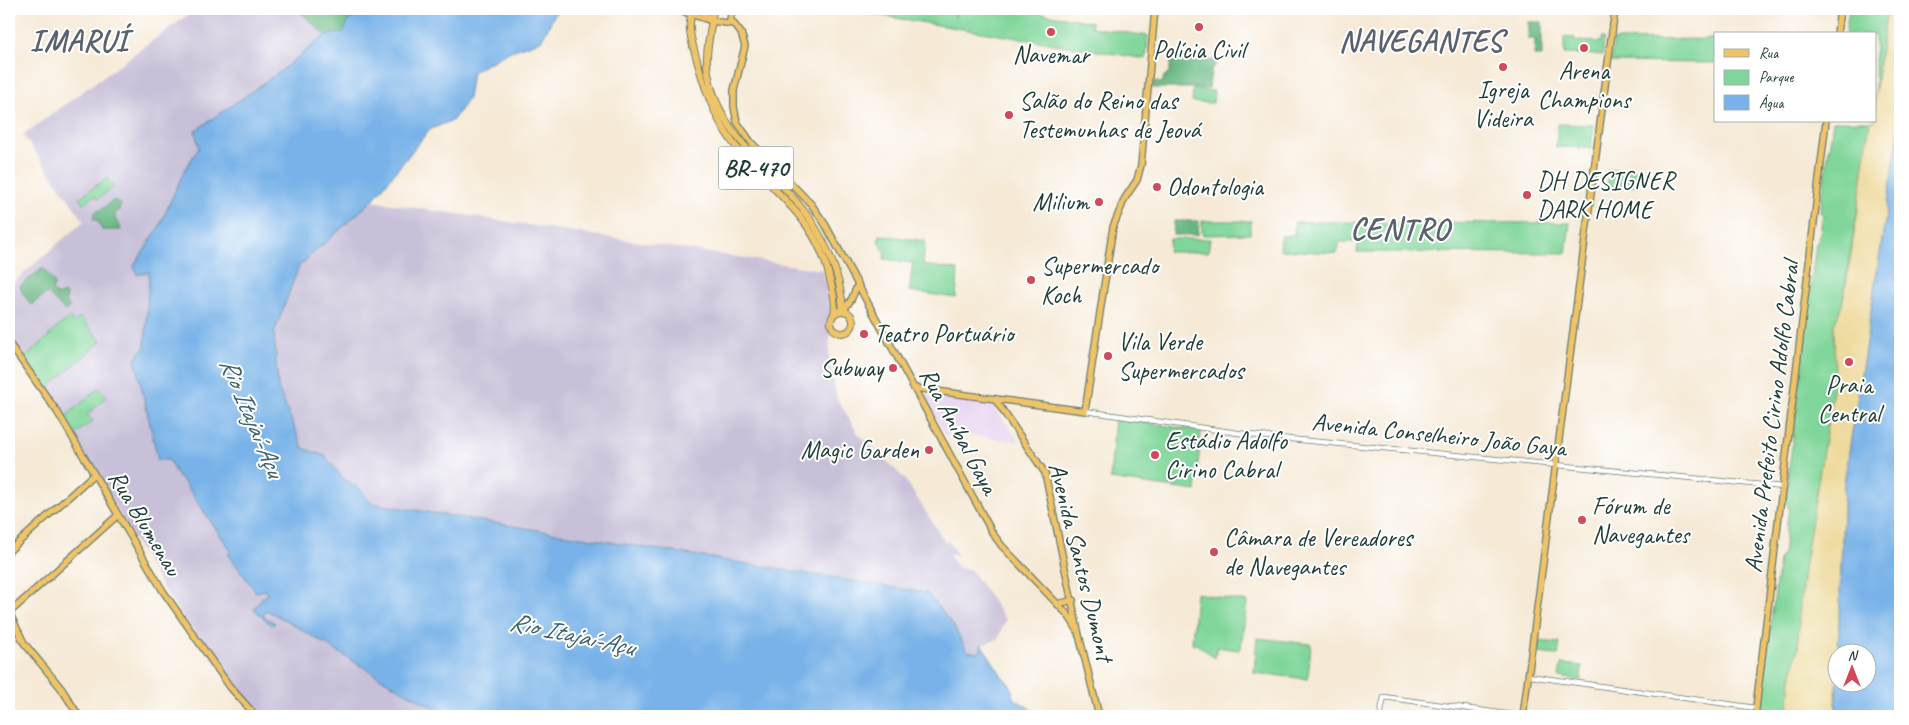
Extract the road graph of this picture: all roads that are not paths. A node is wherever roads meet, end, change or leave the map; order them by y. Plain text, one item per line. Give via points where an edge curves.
1 (679, 9) edge
2 (699, 9) edge
3 (713, 9) edge
4 (736, 9) edge
5 (1156, 9) edge
6 (1615, 9) edge
7 (1840, 9) edge
8 (692, 12) edge
9 (712, 21) junction
10 (735, 25) junction
11 (1837, 32) edge
12 (1826, 122) edge
13 (858, 284) junction
14 (843, 311) junction
15 (834, 314) junction
16 (9, 343) edge
17 (914, 388) junction
18 (995, 399) junction
19 (1085, 411) junction
20 (1555, 465) junction
21 (94, 474) junction
22 (1783, 487) junction
23 (118, 516) junction
24 (9, 551) edge
25 (1073, 600) junction
26 (1058, 604) junction
27 (9, 612) edge
28 (1078, 631) junction
29 (1528, 676) junction
30 (1756, 708) junction
31 (79, 716) edge
32 (256, 716) edge
33 (1099, 716) edge
34 (1380, 716) edge
35 (1522, 716) edge
36 (1755, 716) edge

1 - 8 main road
2 - 9 highway
3 - 9 highway, BR-470
4 - 10 main road via 730,16
5 - 19 main road via 1140,170 1113,227
6 - 20 main road
7 - 11 main road
8 - 9 main road
8 - 15 highway, BR-470 via 689,28 694,50 718,119 739,151 786,200 814,237 829,274
9 - 10 main road
9 - 14 highway, BR-470 via 706,65 720,108 740,142 791,195 815,227 835,271
10 - 13 main road, Rua Aníbal Gaya via 745,46 734,90 737,122 751,142 814,208
12 - 22 main road, Avenida Prefeito Cirino Adolfo Cabral
13 - 14 main road
13 - 17 main road, Rua Aníbal Gaya
14 - 15 highway
14 - 15 highway via 853,320 845,333 836,332 831,327
16 - 21 main road, Rua Blumenau
17 - 18 main road, Avenida Conselheiro João Gaya
17 - 26 main road, Rua Aníbal Gaya via 993,534
18 - 19 main road, Avenida Conselheiro João Gaya
18 - 25 main road, Avenida Santos Dumont via 1046,473
19 - 20 street, Avenida Conselheiro João Gaya via 1259,436
20 - 22 street, Avenida Conselheiro João Gaya
20 - 29 main road
21 - 23 main road, Rua Blumenau
21 - 24 main road
22 - 30 main road, Avenida Prefeito Cirino Adolfo Cabral
23 - 27 main road
23 - 32 main road, Rua Blumenau via 163,590 230,687
25 - 26 main road
25 - 28 main road, Avenida Santos Dumont
26 - 28 main road, Rua Aníbal Gaya
27 - 31 main road via 24,643
28 - 33 main road, Avenida Santos Dumont
29 - 30 street
29 - 35 main road
30 - 36 main road, Avenida Prefeito Cirino Adolfo Cabral
34 - 35 street via 1384,697

